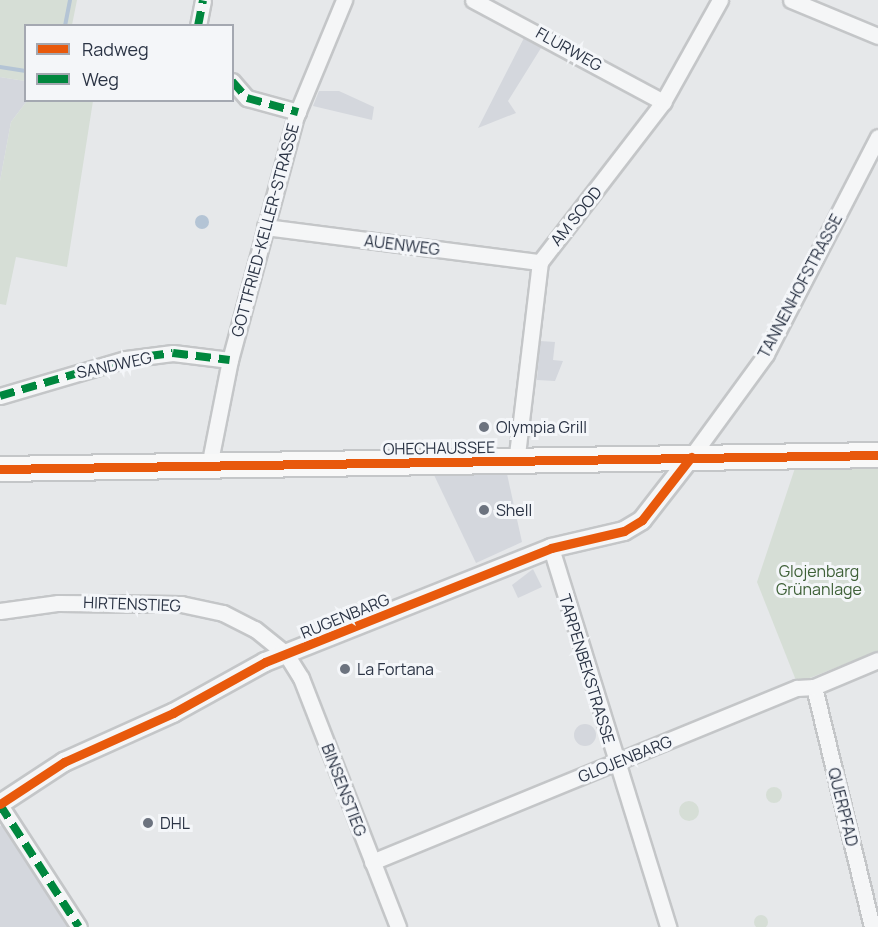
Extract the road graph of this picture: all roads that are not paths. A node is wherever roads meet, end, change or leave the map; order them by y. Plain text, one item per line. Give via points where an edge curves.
1 (203, 0) edge
2 (344, 0) edge
3 (473, 0) edge
4 (720, 0) edge
5 (791, 0) edge
6 (198, 24) edge
7 (878, 36) edge
8 (234, 83) edge
9 (663, 102) junction
10 (298, 112) junction
11 (878, 137) edge
12 (265, 227) junction
13 (540, 262) junction
14 (230, 360) junction
15 (0, 396) edge
16 (878, 455) edge
17 (691, 458) junction
18 (516, 463) junction
19 (209, 466) junction
20 (0, 470) edge
21 (551, 548) junction
22 (0, 611) edge
23 (286, 654) junction
24 (878, 660) edge
25 (814, 687) junction
26 (615, 763) junction
27 (0, 804) edge
28 (372, 862) junction
29 (80, 927) edge
30 (398, 927) edge
31 (669, 927) edge
32 (872, 927) edge

1 - 6 street
2 - 10 street, GOTTFRIED-KELLER-STRASSE
3 - 9 street, FLURWEG
4 - 9 street, AM SOOD
5 - 7 street
8 - 10 street via 247,98
9 - 13 street, AM SOOD
10 - 12 street, GOTTFRIED-KELLER-STRASSE
11 - 17 street, TANNENHOFSTRASSE via 766,354
12 - 13 street, AUENWEG
12 - 14 street, GOTTFRIED-KELLER-STRASSE
13 - 18 street, AM SOOD
14 - 15 street, SANDWEG via 173,353 126,359
14 - 19 street, GOTTFRIED-KELLER-STRASSE
16 - 17 main road, OHECHAUSSEE
17 - 18 main road, OHECHAUSSEE
17 - 21 street, RUGENBARG via 633,525 603,539
18 - 19 main road, OHECHAUSSEE
19 - 20 main road, OHECHAUSSEE
21 - 23 street, RUGENBARG
21 - 26 street, TARPENBEKSTRASSE
22 - 23 street, HIRTENSTIEG via 58,603 181,604 222,613 255,629
23 - 27 street, RUGENBARG via 64,762
23 - 28 street, BINSENSTIEG via 301,678
24 - 25 street, GLOJENBARG
25 - 26 street, GLOJENBARG via 797,688
25 - 32 street, QUERPFAD
26 - 28 street, GLOJENBARG
26 - 31 street, TARPENBEKSTRASSE
27 - 29 street
28 - 30 street, BINSENSTIEG

